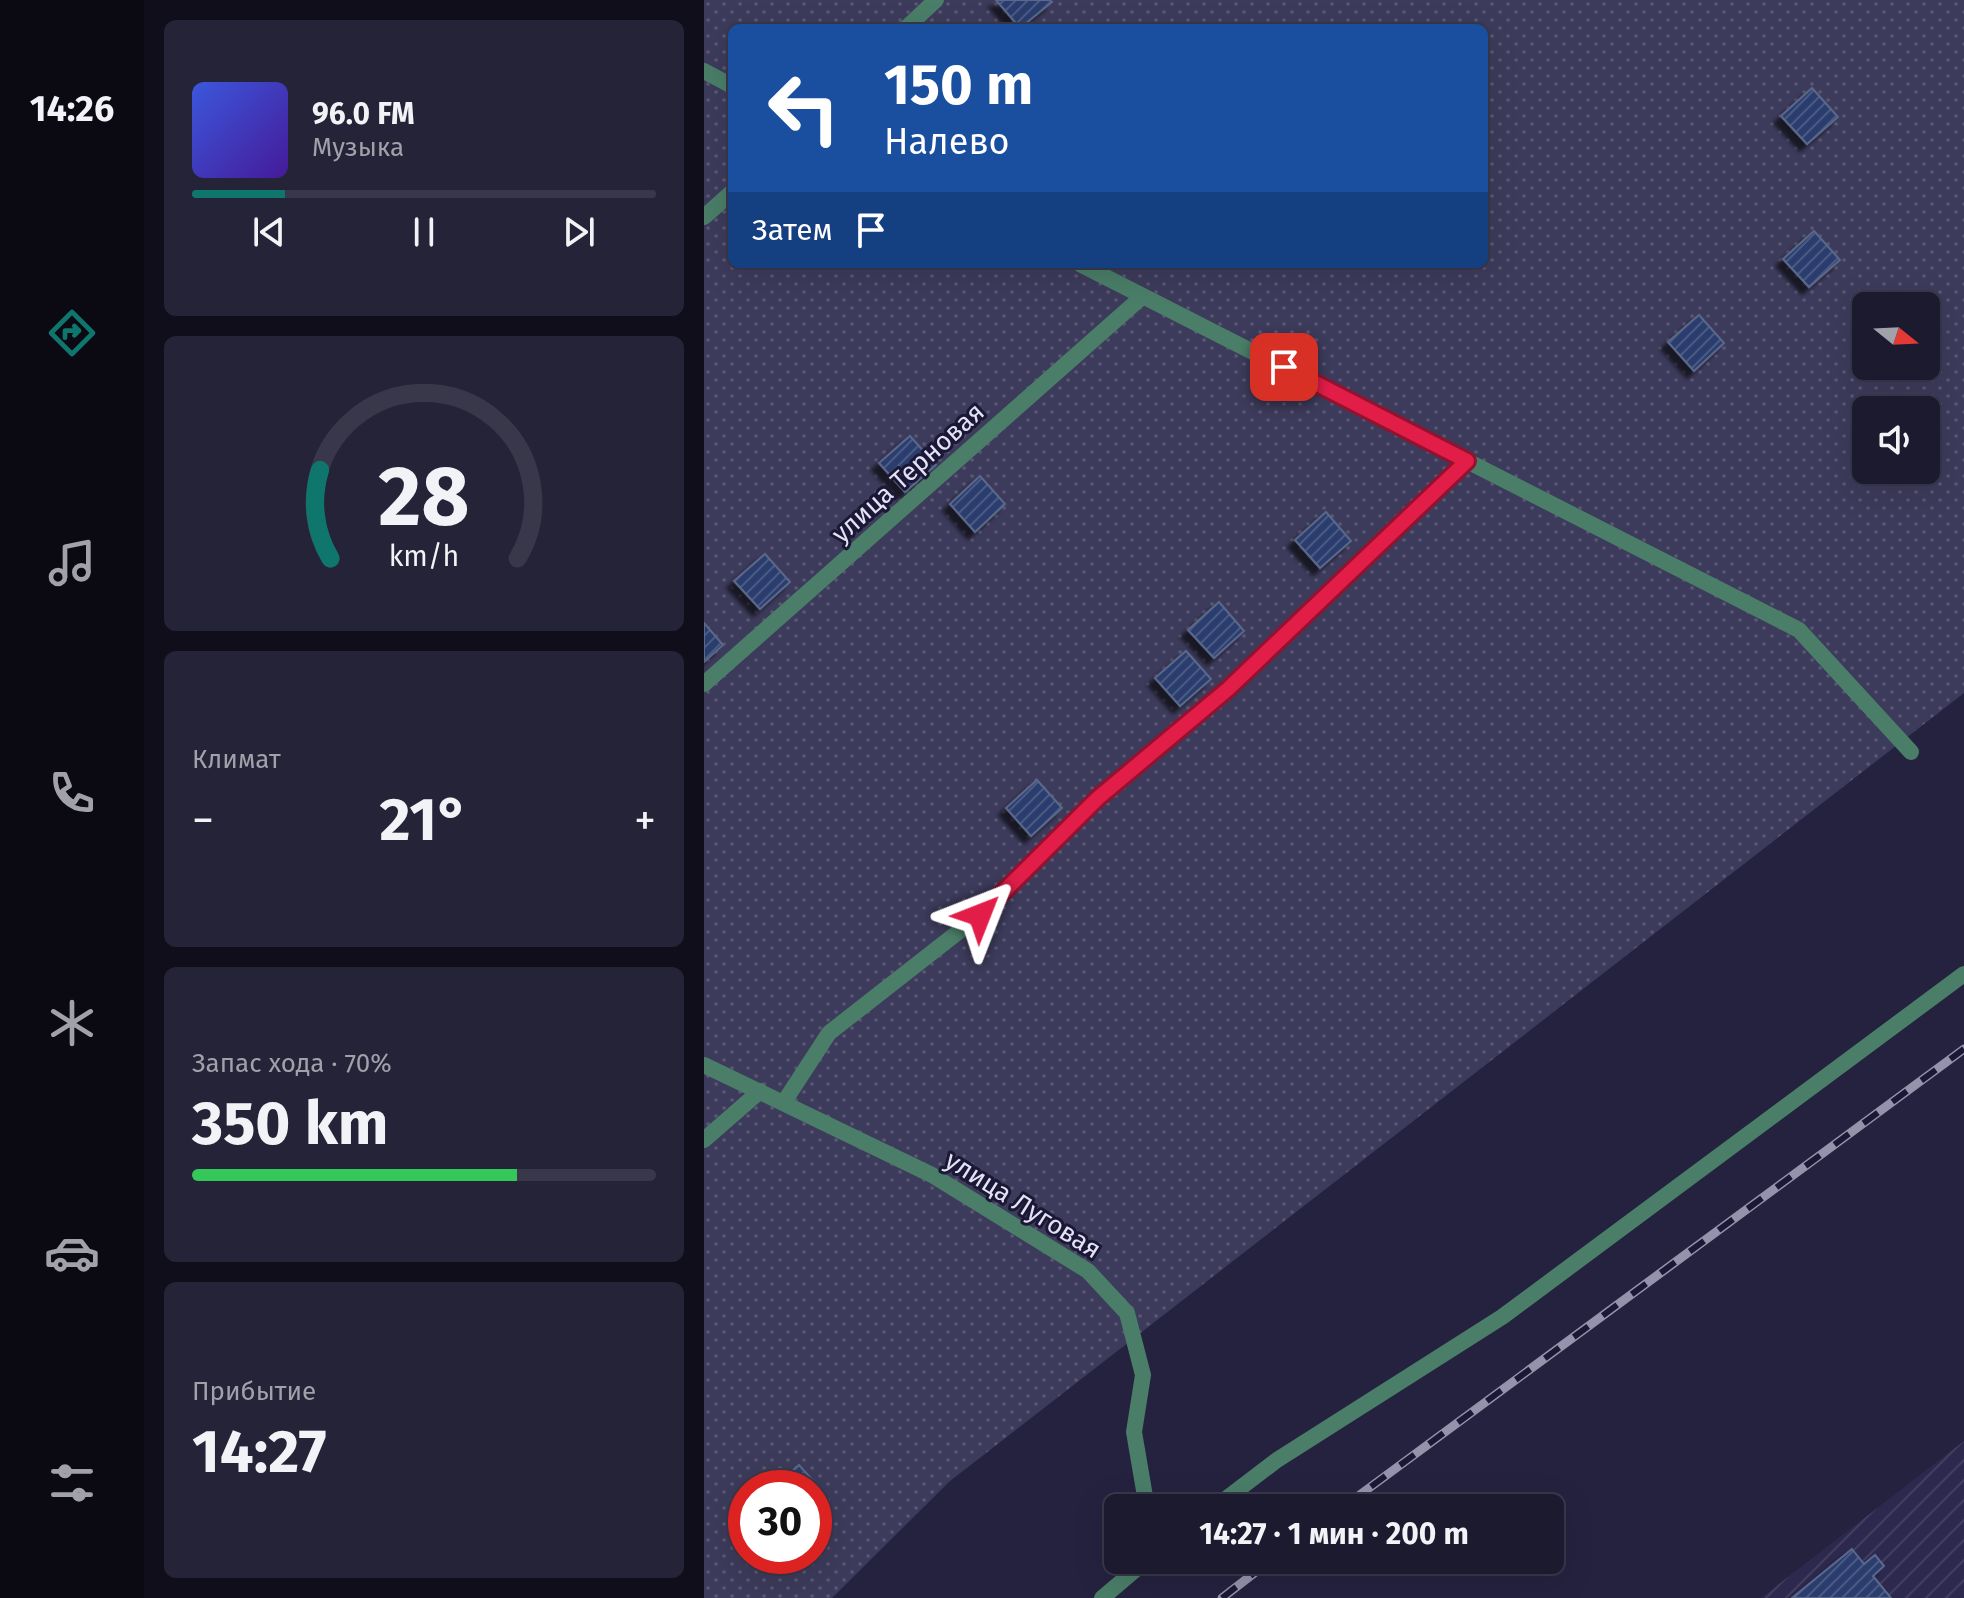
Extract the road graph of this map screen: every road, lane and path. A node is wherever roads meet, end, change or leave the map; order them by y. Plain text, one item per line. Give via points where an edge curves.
1 (936, 0) edge
2 (910, 24) edge
3 (704, 71) edge
4 (728, 84) edge
5 (728, 196) edge
6 (704, 217) edge
7 (1088, 268) edge
8 (1143, 296) junction
9 (1467, 461) junction
10 (704, 684) edge
11 (1911, 752) dead end
12 (1964, 974) edge
13 (704, 1065) edge
14 (760, 1091) junction
15 (784, 1102) junction
16 (704, 1140) edge
17 (1145, 1494) edge
18 (1232, 1494) edge
19 (1130, 1574) edge
20 (1102, 1598) edge

1 - 2 street
3 - 4 street
5 - 6 street
7 - 8 street
8 - 9 street
8 - 10 street, улица Терновая
9 - 11 street via 1799,630
9 - 15 street via 1228,689 1098,798 980,915 829,1033
12 - 18 street via 1502,1317
13 - 14 street, улица Луговая
14 - 15 street, улица Луговая
14 - 16 street
15 - 17 street, улица Луговая via 932,1175 1088,1271 1127,1313 1143,1375 1134,1432
19 - 20 street

